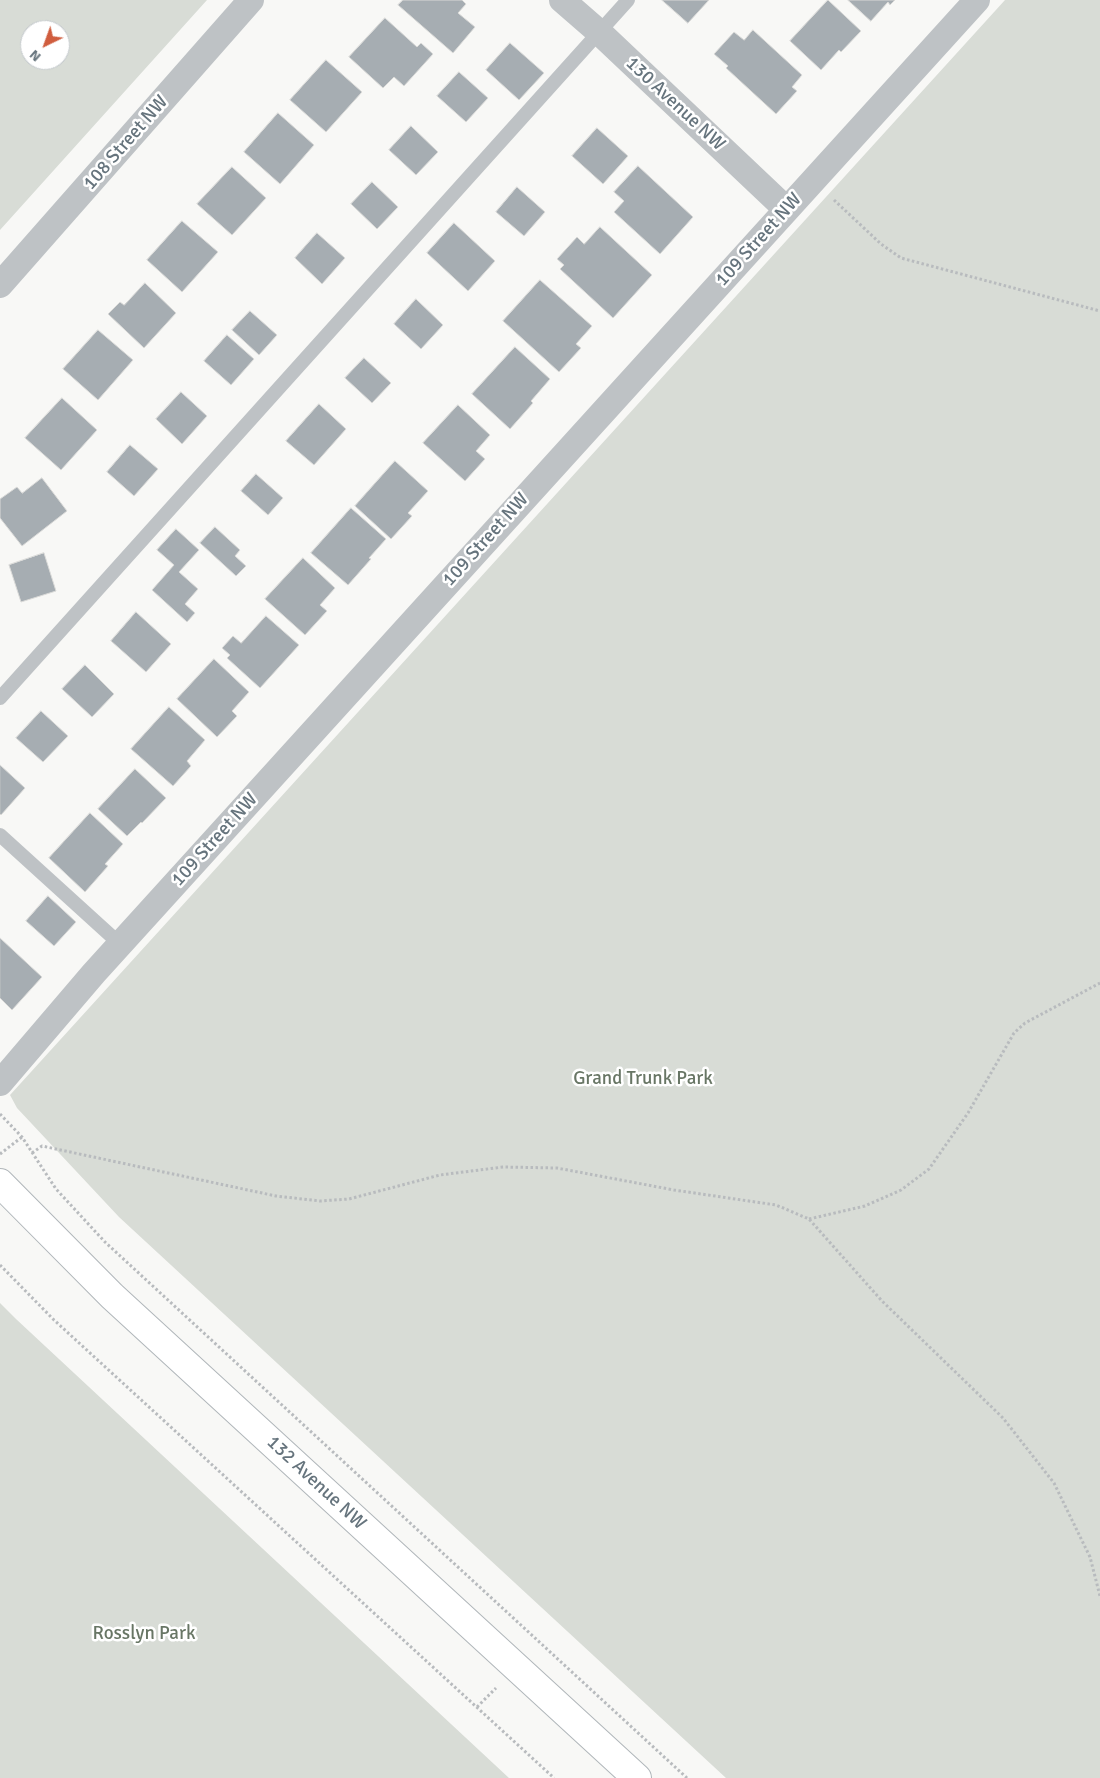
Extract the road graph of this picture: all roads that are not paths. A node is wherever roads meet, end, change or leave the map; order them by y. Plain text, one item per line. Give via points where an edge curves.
1 (251, 0) edge
2 (562, 0) edge
3 (628, 0) edge
4 (977, 0) edge
5 (600, 33) junction
6 (786, 209) junction
7 (0, 285) edge
8 (0, 698) edge
9 (0, 835) edge
10 (120, 944) junction
11 (0, 1083) edge
12 (0, 1183) edge
13 (637, 1778) edge

1 - 7 street, 108 Street NW
2 - 5 street, 130 Avenue NW
3 - 5 lane
4 - 6 street, 109 Street NW
5 - 6 street, 130 Avenue NW
5 - 8 lane
6 - 10 street, 109 Street NW
9 - 10 lane
10 - 11 street, 109 Street NW
12 - 13 street, 132 Avenue NW via 112,1296

